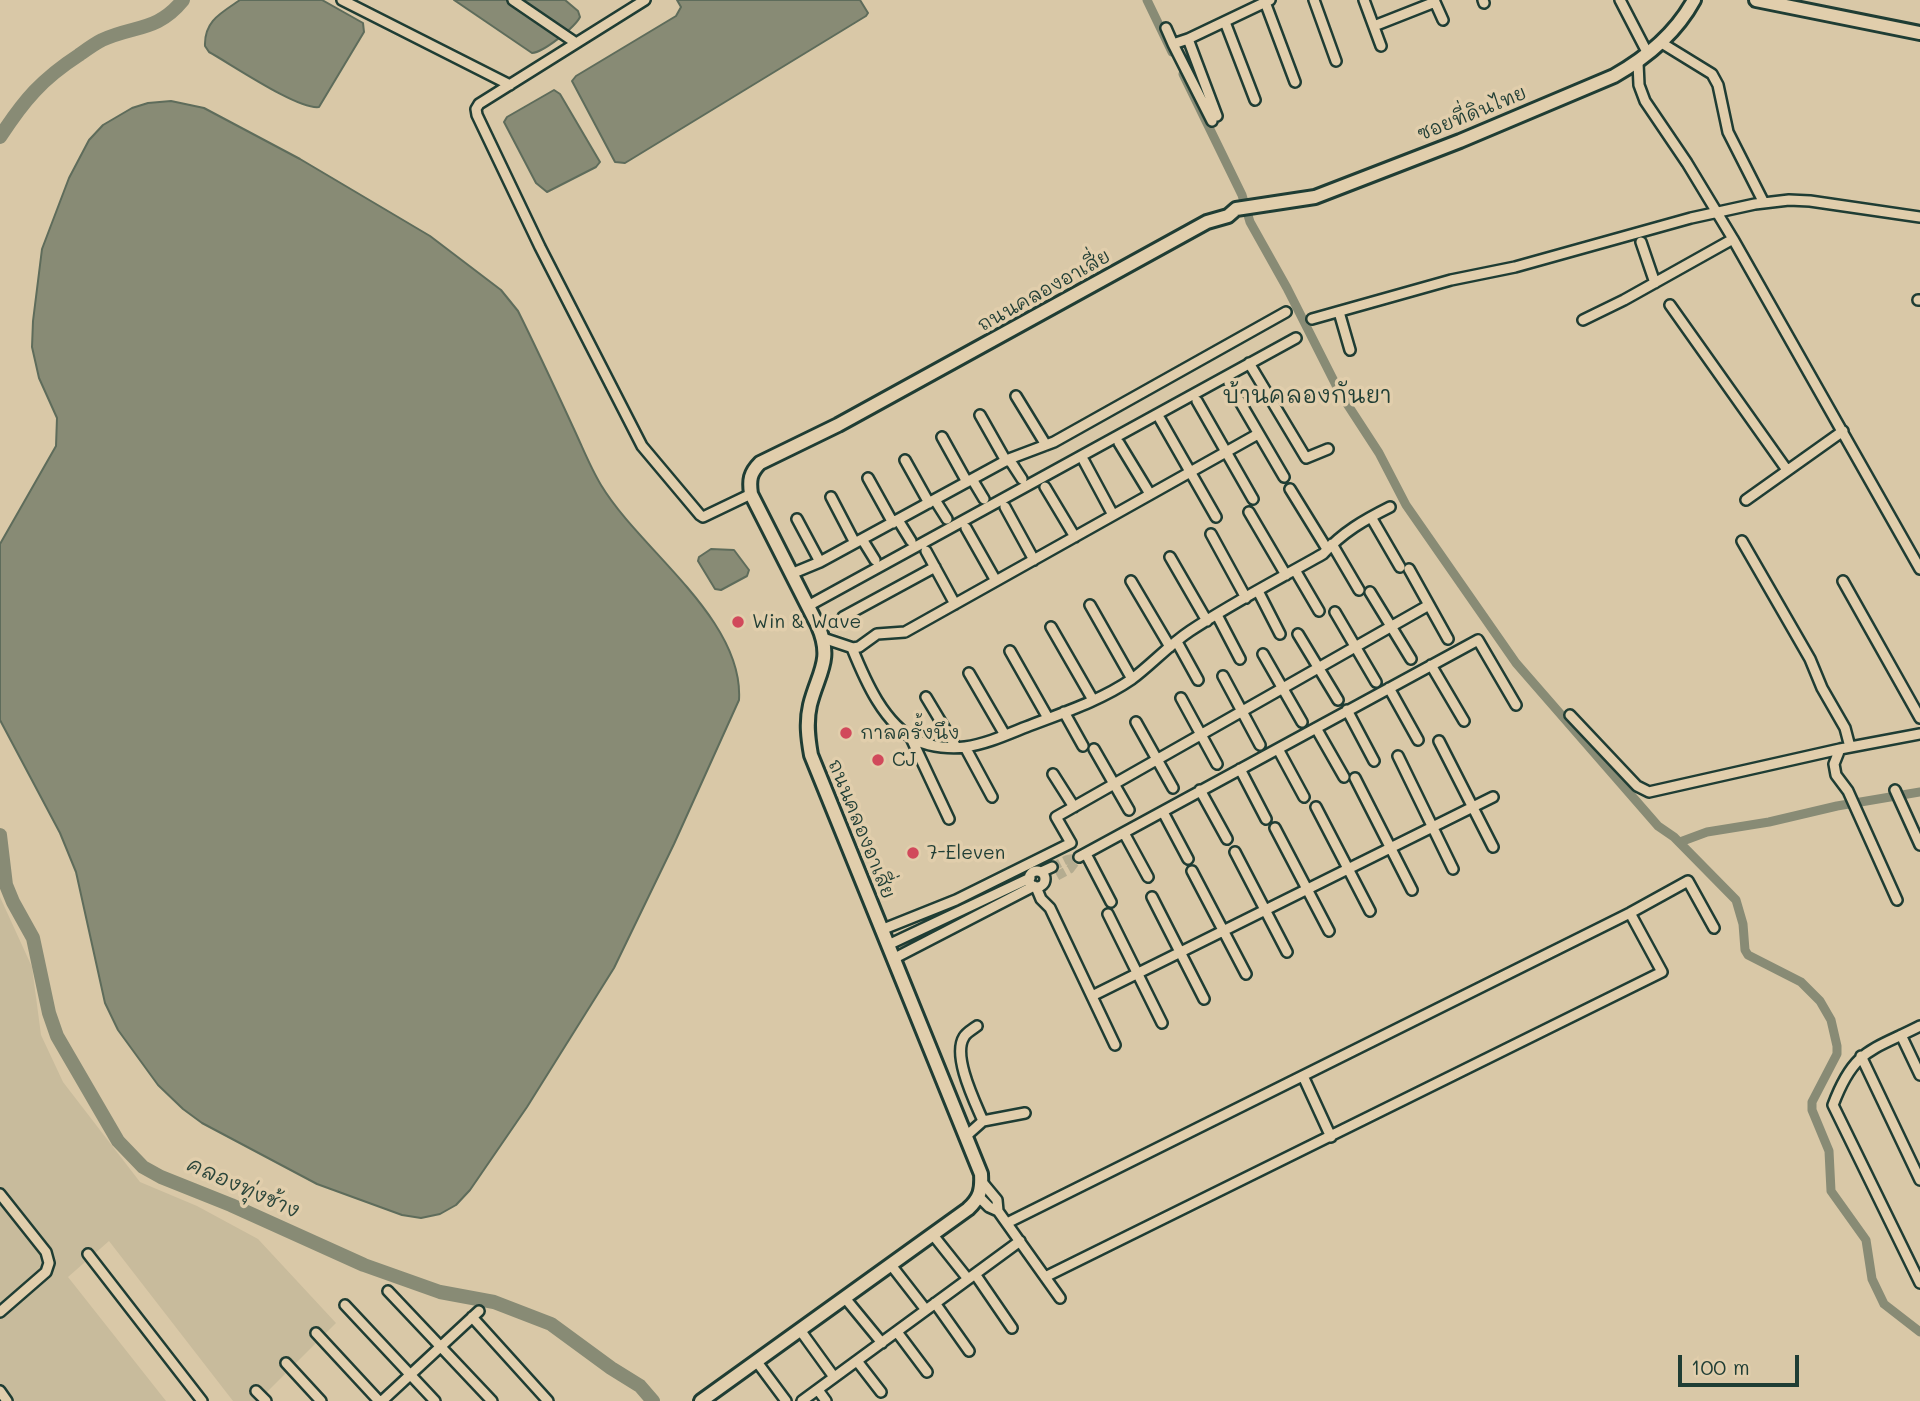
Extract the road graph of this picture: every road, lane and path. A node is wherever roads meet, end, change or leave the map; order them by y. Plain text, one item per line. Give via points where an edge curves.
1 (342, 0) edge
2 (513, 0) edge
3 (645, 0) edge
4 (1314, 0) edge
5 (1364, 0) edge
6 (1620, 0) edge
7 (1694, 0) edge
8 (1756, 0) edge
9 (1267, 1) edge
10 (1434, 1) edge
11 (1443, 20) dead end
12 (1225, 22) junction
13 (1374, 26) junction
14 (1166, 28) dead end
15 (1920, 33) edge
16 (1188, 39) junction
17 (1660, 42) junction
18 (576, 43) junction
19 (1173, 44) junction
20 (1381, 46) dead end
21 (1643, 59) junction
22 (1336, 61) dead end
23 (1295, 82) dead end
24 (510, 85) junction
25 (1255, 100) dead end
26 (1764, 203) junction
27 (1236, 209) joint
28 (1717, 213) junction
29 (1920, 217) edge
30 (1733, 239) junction
31 (1641, 242) dead end
32 (1654, 284) junction
33 (1670, 305) dead end
34 (1286, 312) dead end
35 (1339, 312) junction
36 (1312, 319) dead end
37 (1583, 320) dead end
38 (1296, 338) dead end
39 (1350, 351) dead end
40 (1249, 363) junction
41 (1229, 383) dead end
42 (1016, 396) dead end
43 (1197, 401) dead end
44 (980, 415) dead end
45 (1160, 419) dead end
46 (1843, 430) junction
47 (1258, 434) junction
48 (942, 437) dead end
49 (1119, 443) dead end
50 (1046, 445) junction
51 (1328, 449) dead end
52 (1227, 451) junction
53 (905, 460) dead end
54 (1007, 460) junction
55 (1084, 461) dead end
56 (1787, 470) junction
57 (1191, 472) junction
58 (1284, 477) dead end
59 (868, 478) dead end
60 (1022, 479) dead end
61 (969, 481) junction
62 (1045, 487) dead end
63 (1290, 489) dead end
64 (751, 494) junction
65 (1150, 494) junction
66 (831, 497) dead end
67 (984, 499) dead end
68 (1253, 499) dead end
69 (1746, 500) dead end
70 (932, 501) junction
71 (1005, 507) dead end
72 (1390, 507) dead end
73 (1249, 512) dead end
74 (1113, 515) junction
75 (1216, 517) dead end
76 (1371, 517) junction
77 (797, 519) dead end
78 (947, 519) dead end
79 (895, 521) junction
80 (966, 528) dead end
81 (1211, 534) dead end
82 (1075, 537) junction
83 (859, 541) junction
84 (911, 541) dead end
85 (1742, 541) dead end
86 (1329, 547) junction
87 (926, 551) dead end
88 (1170, 557) dead end
89 (875, 560) dead end
90 (1034, 560) junction
91 (820, 562) junction
92 (936, 567) junction
93 (1920, 569) edge
94 (1295, 570) junction
95 (791, 574) junction
96 (1286, 575) junction
97 (996, 581) junction
98 (1131, 581) dead end
99 (1843, 581) dead end
100 (1258, 591) junction
101 (1246, 598) junction
102 (956, 604) junction
103 (1090, 605) dead end
104 (1429, 605) junction
105 (808, 606) junction
106 (1319, 611) dead end
107 (1335, 612) dead end
108 (1217, 615) junction
109 (843, 617) dead end
110 (1206, 621) junction
111 (1051, 627) dead end
112 (1391, 627) junction
113 (1280, 634) dead end
114 (1298, 634) dead end
115 (823, 638) junction
116 (1448, 639) dead end
117 (1174, 645) junction
118 (1356, 647) junction
119 (852, 648) junction
120 (1010, 652) dead end
121 (1264, 654) dead end
122 (1240, 659) dead end
123 (1411, 659) dead end
124 (1431, 665) junction
125 (1319, 668) junction
126 (969, 673) dead end
127 (1223, 676) dead end
128 (1132, 679) junction
129 (1198, 680) dead end
130 (1376, 682) dead end
131 (1283, 688) junction
132 (1389, 688) junction
133 (926, 696) dead end
134 (1181, 698) dead end
135 (1093, 699) junction
136 (1338, 700) dead end
137 (1516, 705) dead end
138 (1346, 710) junction
139 (1242, 711) junction
140 (1064, 712) junction
141 (1570, 715) dead end
142 (1048, 718) junction
143 (1920, 718) edge
144 (1136, 722) dead end
145 (1302, 722) dead end
146 (1464, 722) dead end
147 (1316, 727) junction
148 (1920, 734) edge
149 (1005, 735) junction
150 (1201, 735) junction
151 (911, 736) junction
152 (1418, 740) dead end
153 (1438, 741) dead end
154 (1260, 745) dead end
155 (1083, 746) dead end
156 (961, 747) junction
157 (1845, 748) junction
158 (1094, 749) dead end
159 (1278, 749) junction
160 (1398, 756) dead end
161 (1157, 760) junction
162 (1374, 761) dead end
163 (1217, 764) dead end
164 (1240, 769) junction
165 (1053, 774) dead end
166 (1114, 784) junction
167 (1173, 788) dead end
168 (1200, 790) junction
169 (1895, 790) dead end
170 (992, 797) dead end
171 (1304, 797) dead end
172 (1493, 797) dead end
173 (1074, 807) junction
174 (1316, 807) dead end
175 (1473, 807) junction
176 (1129, 810) dead end
177 (1163, 812) junction
178 (950, 819) dead end
179 (1266, 819) dead end
180 (1432, 827) junction
181 (1275, 828) dead end
182 (1124, 833) junction
183 (1227, 839) dead end
184 (1920, 845) edge
185 (1493, 847) dead end
186 (1391, 848) junction
187 (1235, 852) dead end
188 (1188, 859) dead end
189 (1349, 869) junction
190 (1453, 869) dead end
191 (1192, 871) dead end
192 (1054, 872) tunnel mouth
193 (1148, 877) dead end
194 (1038, 881) junction
195 (1307, 889) junction
196 (1412, 890) dead end
197 (1152, 897) dead end
198 (1897, 900) dead end
199 (1111, 902) dead end
200 (1266, 909) junction
201 (1370, 911) dead end
202 (1630, 912) junction
203 (1108, 914) dead end
204 (1714, 928) dead end
205 (881, 930) junction
206 (1224, 930) junction
207 (1329, 932) dead end
208 (888, 945) junction
209 (1181, 951) junction
210 (1287, 952) dead end
211 (893, 959) junction
212 (1138, 972) junction
213 (1246, 974) dead end
214 (1092, 996) junction
215 (1204, 999) dead end
216 (1162, 1023) dead end
217 (977, 1026) dead end
218 (1920, 1026) edge
219 (1901, 1035) junction
220 (1115, 1045) dead end
221 (1861, 1056) junction
222 (1920, 1075) edge
223 (1303, 1076) junction
224 (1025, 1113) dead end
225 (983, 1121) junction
226 (965, 1137) junction
227 (1331, 1137) junction
228 (1920, 1180) edge
229 (982, 1182) junction
230 (0, 1194) edge
231 (979, 1197) junction
232 (998, 1211) junction
233 (1007, 1223) junction
234 (933, 1235) junction
235 (1020, 1241) junction
236 (88, 1254) dead end
237 (891, 1265) junction
238 (972, 1277) junction
239 (1045, 1277) junction
240 (1920, 1283) edge
241 (388, 1291) dead end
242 (845, 1298) junction
243 (1060, 1298) dead end
244 (935, 1303) junction
245 (345, 1305) dead end
246 (926, 1310) junction
247 (0, 1312) edge
248 (1012, 1328) dead end
249 (800, 1331) junction
250 (897, 1332) junction
251 (316, 1333) dead end
252 (881, 1343) junction
253 (441, 1346) junction
254 (969, 1351) dead end
255 (857, 1361) junction
256 (757, 1362) junction
257 (286, 1363) dead end
258 (927, 1372) dead end
259 (411, 1375) junction
260 (834, 1377) junction
261 (817, 1390) junction
262 (0, 1391) edge
263 (256, 1391) dead end
264 (881, 1392) dead end
265 (709, 1399) edge
266 (7, 1401) edge
267 (201, 1401) edge
268 (266, 1401) edge
269 (321, 1401) edge
270 (381, 1401) edge
271 (435, 1401) edge
272 (492, 1401) edge
273 (548, 1401) edge
274 (786, 1401) edge
275 (802, 1401) edge
276 (826, 1401) edge

1 - 24 street
2 - 18 street
3 - 18 street
4 - 22 street
5 - 13 street
6 - 21 street
7 - 17 street, ซอยที่ดินไทย
8 - 15 street
9 - 12 street
9 - 23 street
10 - 11 street
10 - 13 street
12 - 16 street
12 - 25 street
13 - 20 street
14 - 19 street
16 - 19 street
16 - 19 street via 1214,119
17 - 21 street, ซอยที่ดินไทย
17 - 26 street via 1712,74 1728,132
18 - 24 street
21 - 27 street, ซอยที่ดินไทย via 1614,76 1333,191 1300,201
21 - 28 street via 1639,85 1645,101
24 - 64 street via 480,104 477,115 642,446 699,516
26 - 28 street
26 - 29 street via 1810,201
27 - 64 street, ถนนคลองอาเสี่ย via 760,463 751,474
28 - 30 street
28 - 35 street
30 - 32 street
30 - 46 street
31 - 32 street
32 - 37 street
33 - 56 street
34 - 50 street
35 - 36 street
35 - 39 street
38 - 40 street
40 - 51 street via 1306,458
40 - 105 street
41 - 47 street
42 - 50 street
43 - 52 street
44 - 54 street
45 - 57 street
46 - 56 street
46 - 93 street
47 - 52 street
47 - 58 street
48 - 61 street
49 - 65 street
50 - 54 street
52 - 57 street
52 - 68 street
53 - 70 street
54 - 60 street
54 - 61 street
55 - 74 street
56 - 69 street
57 - 65 street
57 - 75 street
59 - 79 street
61 - 67 street
61 - 70 street
62 - 82 street
63 - 86 street
64 - 95 street, ถนนคลองอาเสี่ย
65 - 74 street
66 - 83 street
70 - 78 street
70 - 79 street
71 - 90 street
72 - 76 street
73 - 96 street
74 - 82 street
76 - 86 street
76 - 104 street
77 - 91 street
79 - 83 street
79 - 84 street
80 - 97 street
81 - 101 street
82 - 90 street
83 - 89 street
83 - 91 street
85 - 157 street via 1845,728
86 - 94 street
86 - 112 street
87 - 92 street
88 - 110 street
90 - 97 street
91 - 95 street
92 - 102 street
92 - 109 street
94 - 96 street
94 - 106 street
95 - 105 street, ถนนคลองอาเสี่ย
96 - 100 street
97 - 102 street
98 - 117 street
99 - 143 street
100 - 101 street
100 - 113 street
101 - 108 street
102 - 119 street via 905,632 877,634
103 - 128 street
104 - 112 street
104 - 116 street
105 - 115 street, ถนนคลองอาเสี่ย
107 - 118 street
108 - 110 street
108 - 122 street
110 - 117 street
111 - 135 street
112 - 118 street
112 - 123 street
114 - 125 street
115 - 119 street
115 - 205 street, ถนนคลองอาเสี่ย via 825,658 807,722 811,755
117 - 128 street
117 - 129 street
118 - 125 street
118 - 130 street
119 - 151 street via 889,716
120 - 142 street
121 - 131 street
124 - 132 street
124 - 137 street via 1478,640
124 - 146 street
125 - 131 street
125 - 136 street
126 - 149 street
127 - 139 street
128 - 135 street
131 - 139 street
131 - 145 street
132 - 138 street
132 - 152 street
133 - 156 street
134 - 150 street
135 - 140 street
138 - 147 street
138 - 162 street
139 - 150 street
139 - 154 street
140 - 142 street
140 - 155 street
141 - 157 street via 1637,786 1649,792
142 - 149 street
144 - 161 street
147 - 159 street
147 - 186 street
148 - 157 street
149 - 156 street
150 - 161 street
150 - 163 street
151 - 156 street via 933,745
151 - 178 street
153 - 175 street
156 - 170 street
157 - 198 street via 1834,764 1836,775 1848,791
158 - 166 street
159 - 164 street
159 - 171 street
160 - 180 street
161 - 166 street
161 - 167 street
164 - 168 street
164 - 179 street
165 - 173 street
166 - 173 street
166 - 176 street
168 - 177 street
168 - 183 street
169 - 184 street
172 - 175 street
173 - 205 street via 1056,817 1071,843 957,900
174 - 189 street
175 - 180 street
175 - 185 street
177 - 182 street
177 - 188 street
180 - 186 street
180 - 190 street
181 - 195 street
182 - 193 street
182 - 199 street via 1083,856
186 - 189 street
186 - 196 street
187 - 200 street
189 - 195 street
189 - 201 street
191 - 206 street
192 - 194 street
194 - 208 street
194 - 211 street
194 - 214 street via 1049,896 1050,908
195 - 200 street
195 - 207 street
197 - 209 street
200 - 206 street
200 - 210 street
202 - 204 street via 1688,881
202 - 223 street
202 - 227 street via 1662,972
203 - 212 street
205 - 208 street, ถนนคลองอาเสี่ย
206 - 209 street
206 - 213 street
208 - 211 street, ถนนคลองอาเสี่ย
209 - 212 street
209 - 215 street
211 - 226 street, ถนนคลองอาเสี่ย
212 - 214 street
212 - 216 street
214 - 220 street
217 - 225 street via 964,1036 960,1049
218 - 219 street
219 - 221 street
219 - 222 street
221 - 228 street
221 - 240 street via 1842,1081 1833,1105 1835,1113
223 - 227 street
223 - 233 street
224 - 225 street
225 - 226 street
226 - 229 street, ถนนคลองอาเสี่ย
227 - 239 street
229 - 231 street
229 - 232 street via 997,1200
230 - 247 street via 46,1252 49,1263 46,1272
231 - 232 street
231 - 234 street
232 - 233 street
233 - 235 street
234 - 237 street
234 - 238 street
235 - 238 street
235 - 239 street
236 - 267 street
237 - 242 street
237 - 246 street
238 - 244 street
238 - 248 street
239 - 243 street
241 - 253 street
242 - 249 street
242 - 252 street
244 - 246 street
244 - 254 street
245 - 259 street
246 - 250 street
249 - 256 street
249 - 260 street
250 - 252 street
250 - 258 street
251 - 270 street
252 - 255 street
253 - 259 street
253 - 272 street
253 - 273 street via 475,1314
255 - 260 street
255 - 264 street
256 - 265 street
256 - 274 street
257 - 269 street
259 - 270 street
259 - 271 street
260 - 261 street
261 - 275 street
261 - 276 street
262 - 266 street
263 - 268 street

